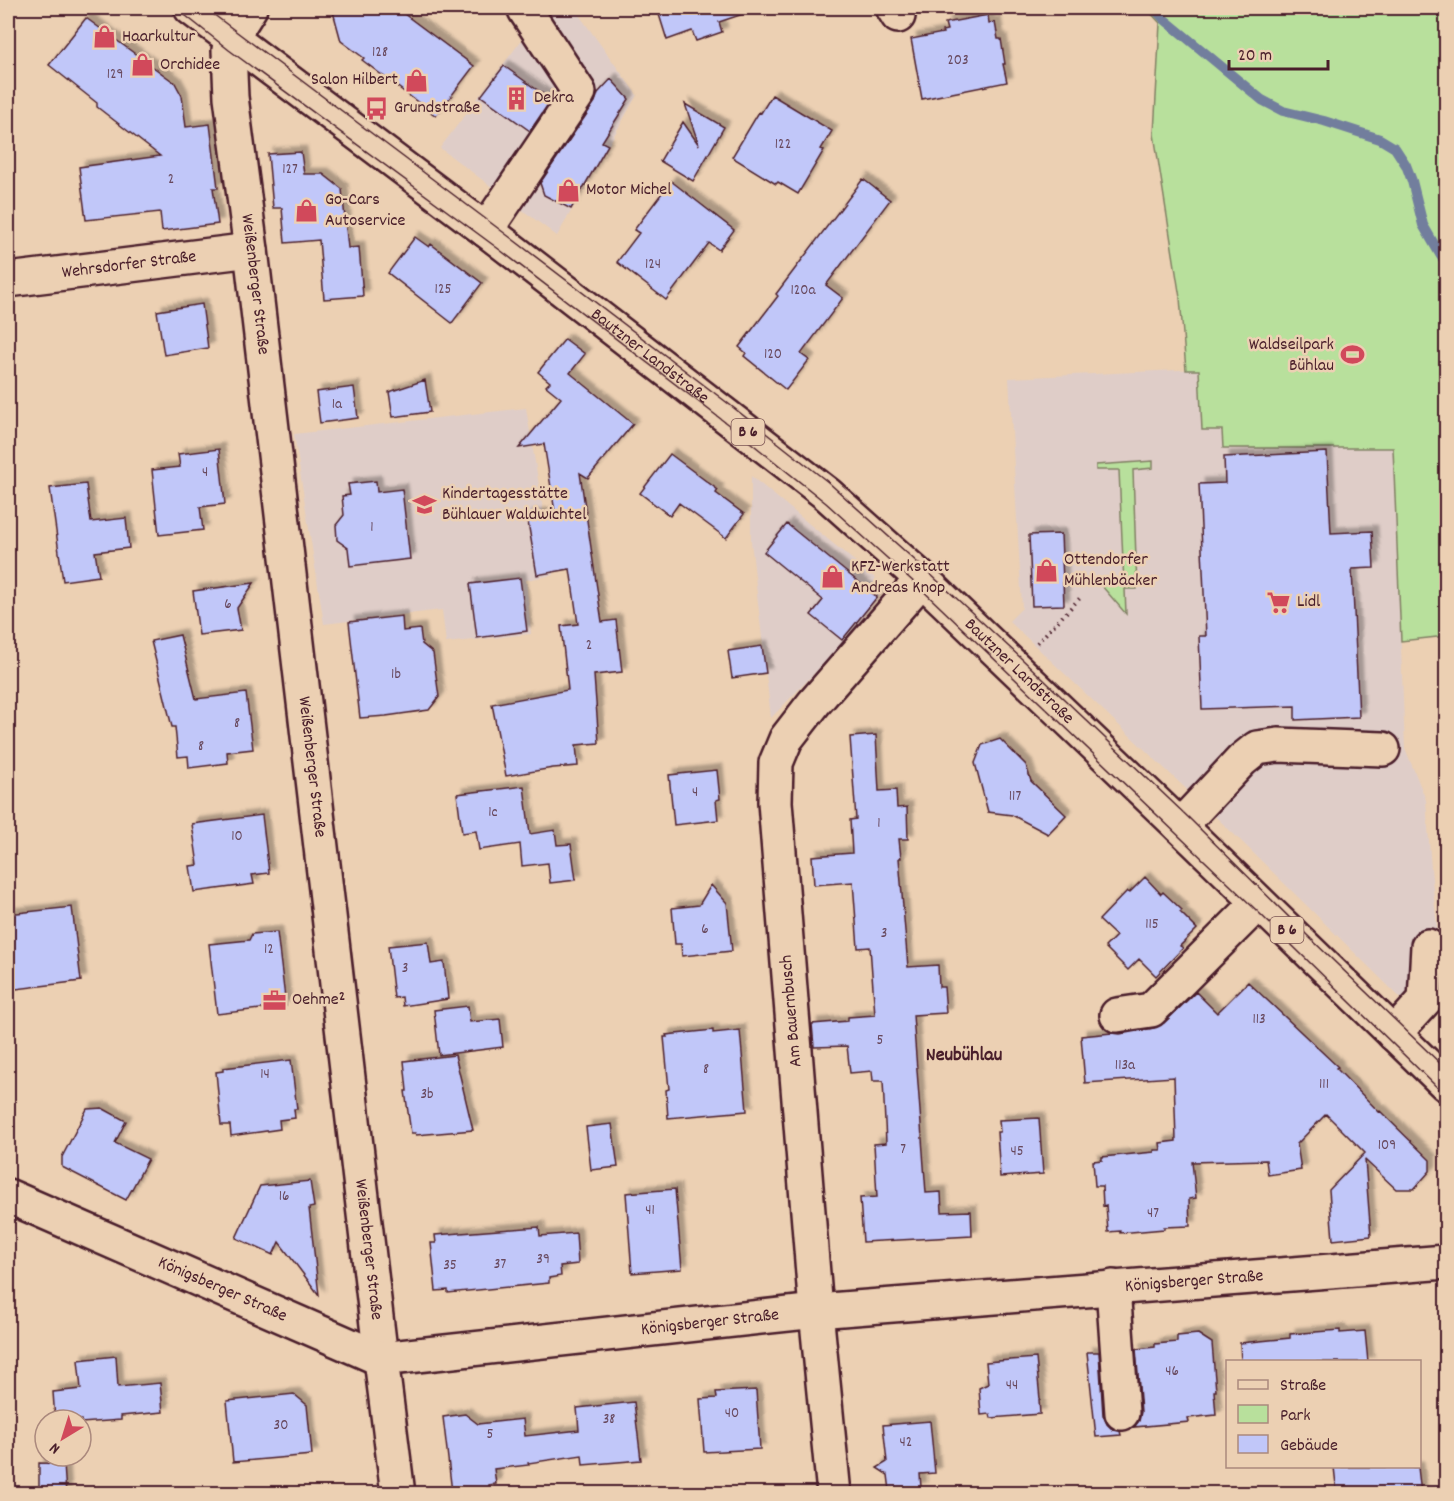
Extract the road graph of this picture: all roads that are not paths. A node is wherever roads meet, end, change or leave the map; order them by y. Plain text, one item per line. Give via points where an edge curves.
1 (191, 8) edge
2 (250, 8) edge
3 (525, 10) dead end
4 (231, 38) junction
5 (486, 230) junction
6 (251, 250) junction
7 (8, 280) edge
8 (922, 579) junction
9 (1383, 749) dead end
10 (1180, 826) junction
11 (1258, 903) junction
12 (1428, 946) dead end
13 (1117, 1015) dead end
14 (1394, 1034) junction
15 (1446, 1084) edge
16 (8, 1196) edge
17 (1446, 1262) edge
18 (1113, 1287) junction
19 (816, 1311) junction
20 (381, 1359) junction
21 (1122, 1413) dead end
22 (398, 1494) edge
23 (834, 1494) edge

1 - 4 street, Bautzner Landstraße / B 6
2 - 4 street
3 - 5 street via 579,92
4 - 5 street, Bautzner Landstraße / B 6
4 - 6 street, Weißenberger Straße via 231,97
5 - 8 street, Bautzner Landstraße / B 6 via 817,486
6 - 7 street, Wehrsdorfer Straße
6 - 20 street, Weißenberger Straße
8 - 10 street, Bautzner Landstraße / B 6
8 - 19 street, Am Bauernbusch via 786,738 776,763 775,802
9 - 10 street via 1278,745 1257,748
10 - 11 street, Bautzner Landstraße / B 6
11 - 13 street via 1151,1010
11 - 14 street, Bautzner Landstraße / B 6
12 - 14 street via 1425,1000
14 - 15 street, Bautzner Landstraße / B 6
16 - 20 street, Königsberger Straße
17 - 18 street, Königsberger Straße
18 - 19 street, Königsberger Straße
18 - 21 street
19 - 20 street, Königsberger Straße
19 - 23 street, Am Bauernbusch
20 - 22 street, Weißenberger Straße

